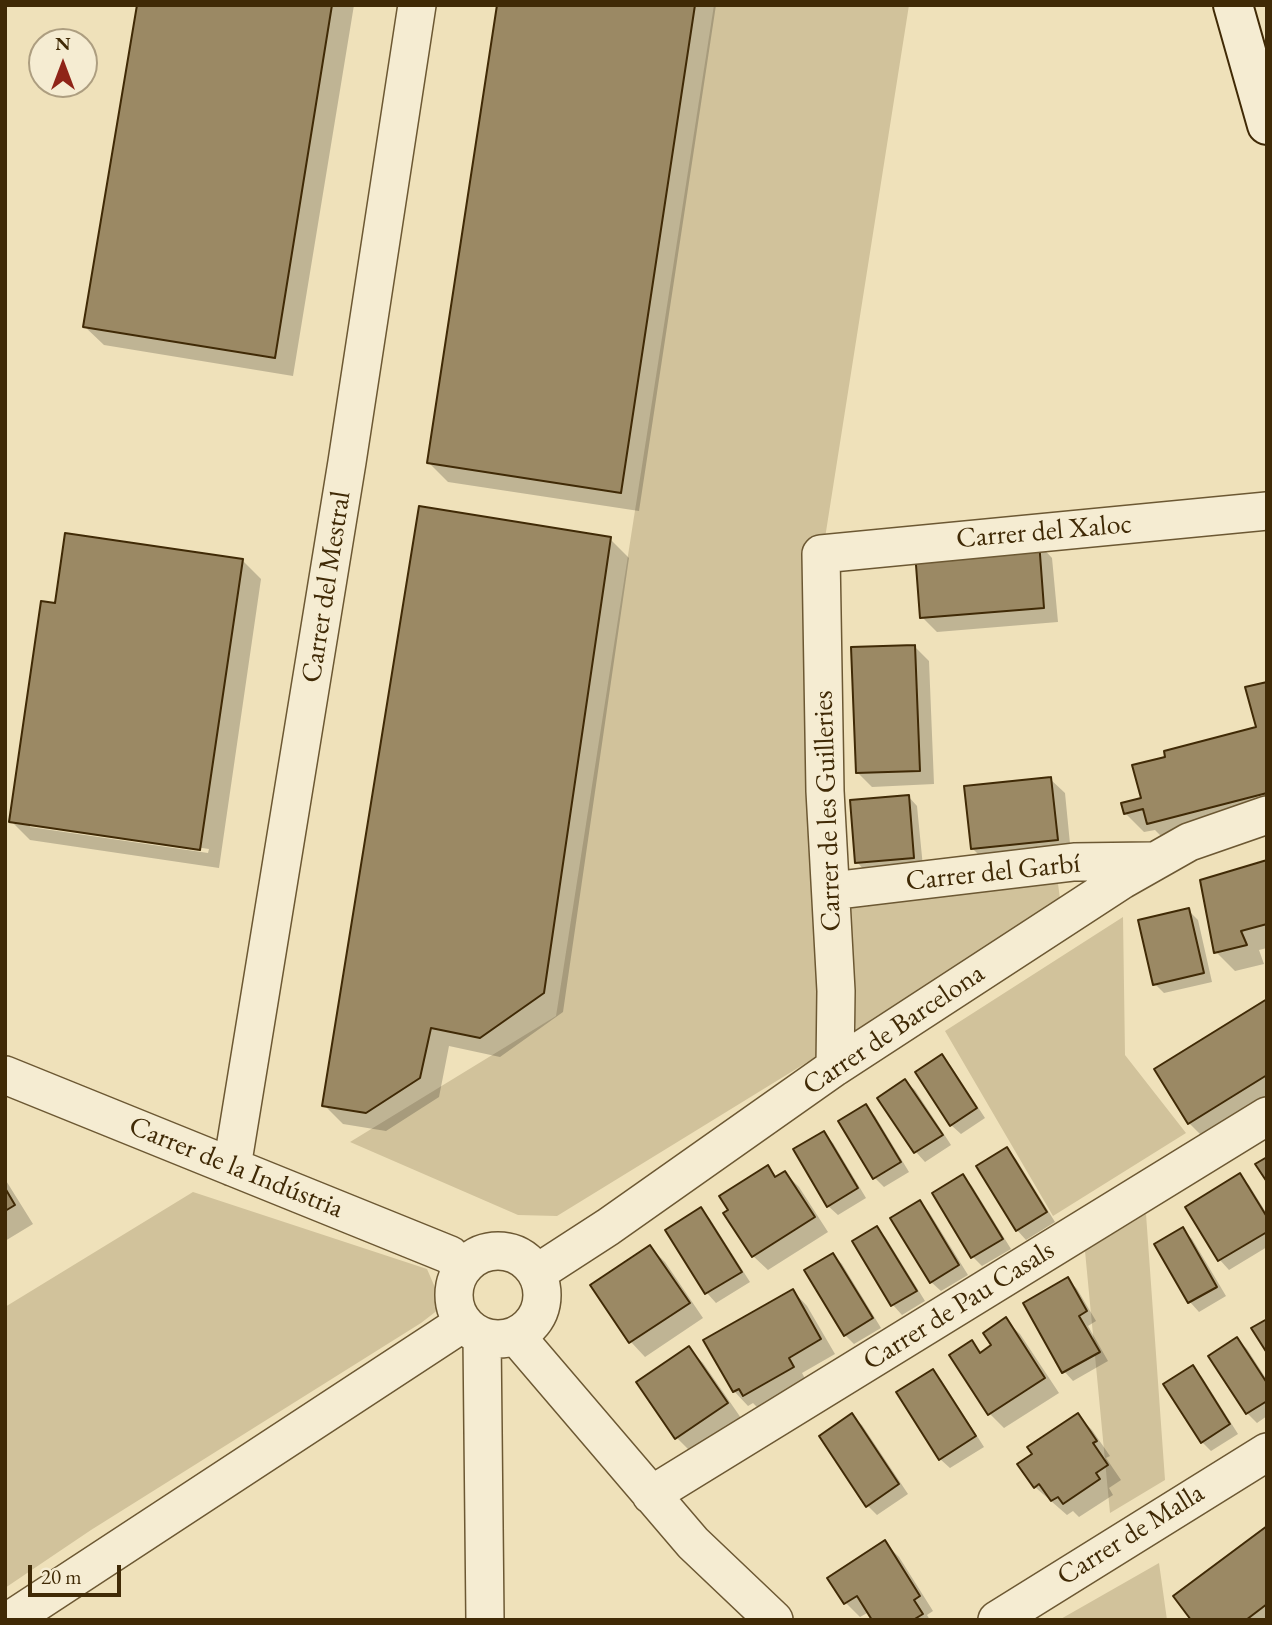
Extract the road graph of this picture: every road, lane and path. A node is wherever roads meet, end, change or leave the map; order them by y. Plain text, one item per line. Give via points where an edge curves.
1 (417, 5) edge
2 (1233, 5) edge
3 (1267, 125) edge
4 (1267, 511) edge
5 (821, 554) joint
6 (1267, 816) edge
7 (1156, 861) junction
8 (831, 891) junction
9 (835, 1068) junction
10 (5, 1075) edge
11 (1267, 1116) edge
12 (232, 1167) junction
13 (461, 1269) junction
14 (537, 1273) junction
15 (487, 1332) junction
16 (1267, 1452) edge
17 (651, 1495) junction
18 (60, 1605) edge
19 (10, 1620) edge
20 (485, 1620) edge
21 (774, 1620) edge
22 (997, 1620) edge

1 - 12 street, Carrer del Mestral
2 - 3 street
4 - 5 street, Carrer del Xaloc
5 - 8 street, Carrer de les Guilleries
6 - 7 street, Carrer de Barcelona via 1189,842
7 - 8 street, Carrer del Garbí via 1074,862
7 - 9 street, Carrer de Barcelona
8 - 9 street, Carrer de les Guilleries
9 - 14 street, Carrer de Barcelona
10 - 12 street, Carrer de la Indústria
11 - 17 street, Carrer de Pau Casals
12 - 13 street, Carrer de la Indústria via 450,1255
13 - 14 street via 476,1256 506,1251 523,1258
13 - 15 street via 453,1302
14 - 15 street via 542,1289 535,1320
15 - 17 street
15 - 18 street
15 - 20 street
16 - 22 street, Carrer de Malla
17 - 21 street via 693,1543
18 - 19 street

